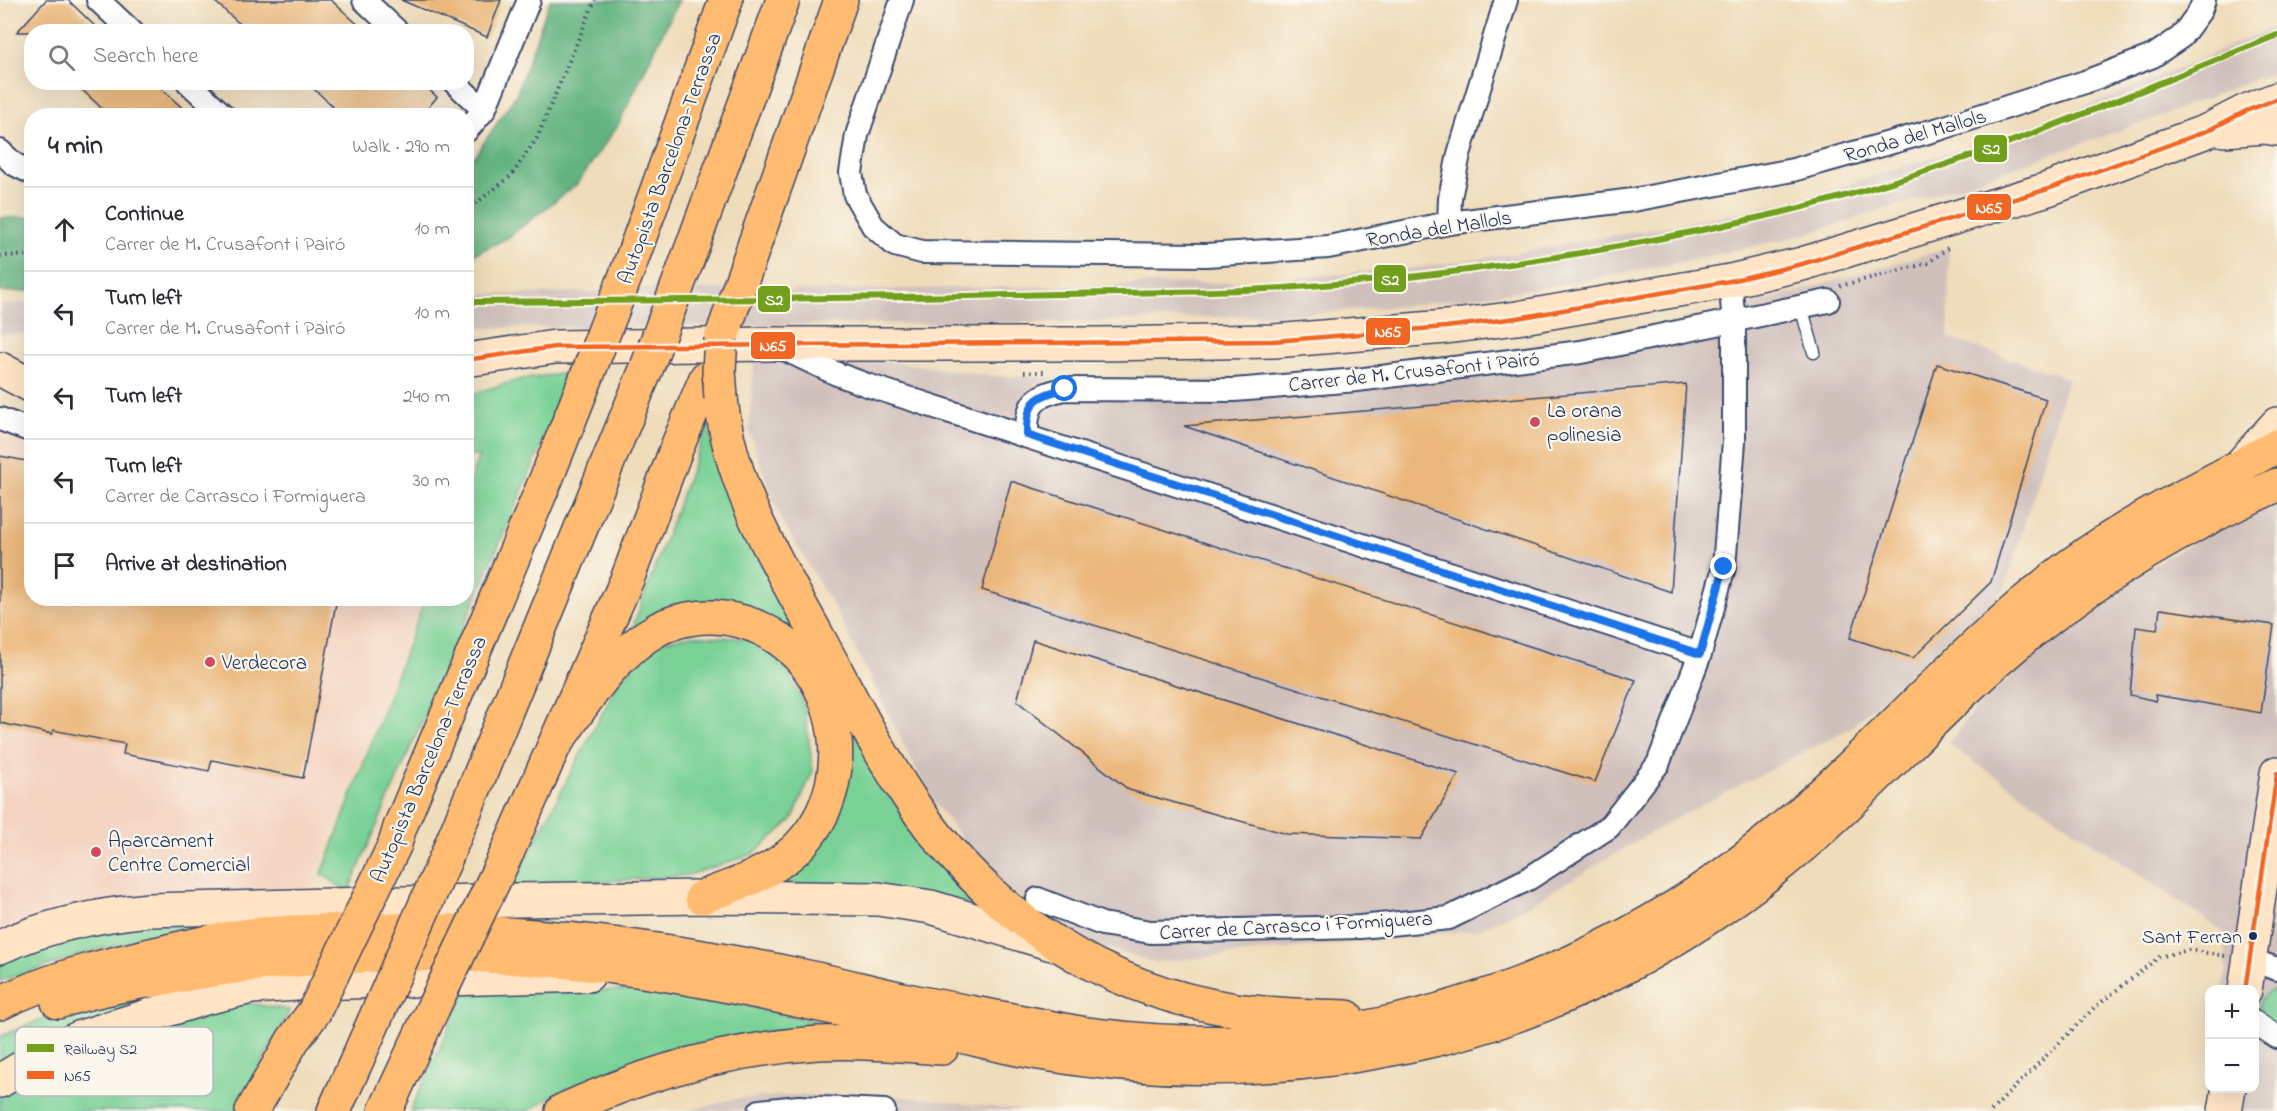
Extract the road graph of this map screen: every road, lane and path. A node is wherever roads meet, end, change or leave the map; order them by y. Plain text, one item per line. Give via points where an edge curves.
1 (98, 0) edge
2 (364, 0) edge
3 (529, 0) edge
4 (595, 0) edge
5 (726, 0) edge
6 (783, 0) edge
7 (841, 0) edge
8 (902, 0) edge
9 (1506, 0) edge
10 (2204, 0) edge
11 (124, 24) edge
12 (390, 24) edge
13 (196, 90) edge
14 (463, 90) edge
15 (216, 108) edge
16 (484, 110) junction
17 (474, 122) edge
18 (2274, 122) edge
19 (0, 151) edge
20 (24, 169) edge
21 (474, 205) edge
22 (1449, 223) junction
23 (24, 255) edge
24 (0, 256) edge
25 (1730, 281) junction
26 (1828, 302) dead end
27 (1801, 307) junction
28 (1734, 322) junction
29 (772, 344) junction
30 (527, 350) junction
31 (1815, 352) dead end
32 (474, 359) edge
33 (0, 369) edge
34 (474, 371) edge
35 (24, 382) edge
36 (713, 388) junction
37 (0, 419) edge
38 (2277, 424) edge
39 (24, 428) edge
40 (1027, 435) junction
41 (2277, 446) edge
42 (2238, 467) junction
43 (2269, 492) edge
44 (1700, 654) junction
45 (555, 743) junction
46 (2277, 773) edge
47 (702, 897) junction
48 (1038, 899) dead end
49 (1057, 945) junction
50 (0, 948) edge
51 (652, 973) junction
52 (2257, 974) edge
53 (0, 1003) edge
54 (1406, 1019) junction
55 (0, 1022) edge
56 (2259, 1025) edge
57 (113, 1027) edge
58 (305, 1029) junction
59 (2277, 1037) edge
60 (1035, 1053) junction
61 (15, 1072) edge
62 (0, 1081) edge
63 (2228, 1093) edge
64 (252, 1111) edge
65 (276, 1111) edge
66 (334, 1111) edge
67 (385, 1111) edge
68 (562, 1111) edge
69 (760, 1111) edge
70 (884, 1111) edge
71 (1991, 1111) edge
72 (2225, 1111) edge

1 - 11 street
2 - 12 street
3 - 16 street
4 - 21 path via 537,138 511,176
5 - 58 highway, Autopista Barcelona-Terrassa, bridge via 547,477 395,844
6 - 66 highway, bridge via 647,367 445,860
7 - 36 highway, bridge via 721,339 719,370
8 - 22 street, Ronda del Mallols via 857,135 851,173 855,195 873,226 895,245 922,252 1206,255 1328,247
9 - 22 street via 1460,154
10 - 22 street, Ronda del Mallols via 2181,37 2153,56 1939,129 1793,170 1633,200
13 - 15 street
14 - 16 street
16 - 17 street
18 - 25 main road via 2207,131 2048,189 1802,264
19 - 20 street
23 - 24 path
25 - 28 street, Carrer de Carrasco i Formiguera
25 - 29 main road via 1517,318 1274,341
26 - 27 street, Carrer de M. Crusafont i Pairó
27 - 28 street, Carrer de M. Crusafont i Pairó
27 - 31 lane
28 - 40 street, Carrer de M. Crusafont i Pairó via 1581,352 1356,380 1234,390 1065,389 1046,393 1032,403 1026,420
28 - 44 street, Carrer de Carrasco i Formiguera via 1734,442 1724,567
29 - 30 main road
29 - 40 street via 867,385
30 - 32 main road
30 - 34 street
33 - 35 main road
36 - 45 highway via 677,447 628,577
36 - 49 highway via 743,491 884,756 915,806 963,866 1014,913
37 - 39 street
38 - 42 main road
40 - 44 street
41 - 42 highway
42 - 54 highway via 2134,522 2056,576 1980,641 1782,828 1680,904 1622,937 1539,976
43 - 60 highway via 2200,520 2055,613 1971,684 1785,861 1688,929 1599,979 1525,1011 1421,1044 1325,1061 1192,1068
44 - 48 street, Carrer de Carrasco i Formiguera via 1658,764 1609,827 1528,879 1449,918 1360,927 1150,932 1102,924
45 - 47 highway via 618,660 659,628 699,618 747,621 792,649 815,679 829,708 837,747 832,784 823,809 796,849 779,863
45 - 67 highway, bridge
46 - 52 main road
47 - 49 main road via 878,898 931,907
47 - 50 main road via 149,910 105,914 64,924
49 - 54 highway via 1113,976 1212,1006 1258,1013
51 - 55 highway via 497,956 391,954 249,963 70,998
51 - 57 main road via 252,987
51 - 60 highway via 779,996
52 - 71 path via 2188,950 2159,957 2094,1008
53 - 54 highway via 49,982 117,963 238,937 401,930 572,938 666,951 1099,1036 1238,1043 1300,1039
56 - 59 street
58 - 64 highway
58 - 65 highway, Autopista Barcelona-Terrassa
60 - 68 highway via 869,1043 762,1049 666,1070
61 - 62 main road
63 - 72 main road
69 - 70 street via 799,1107

